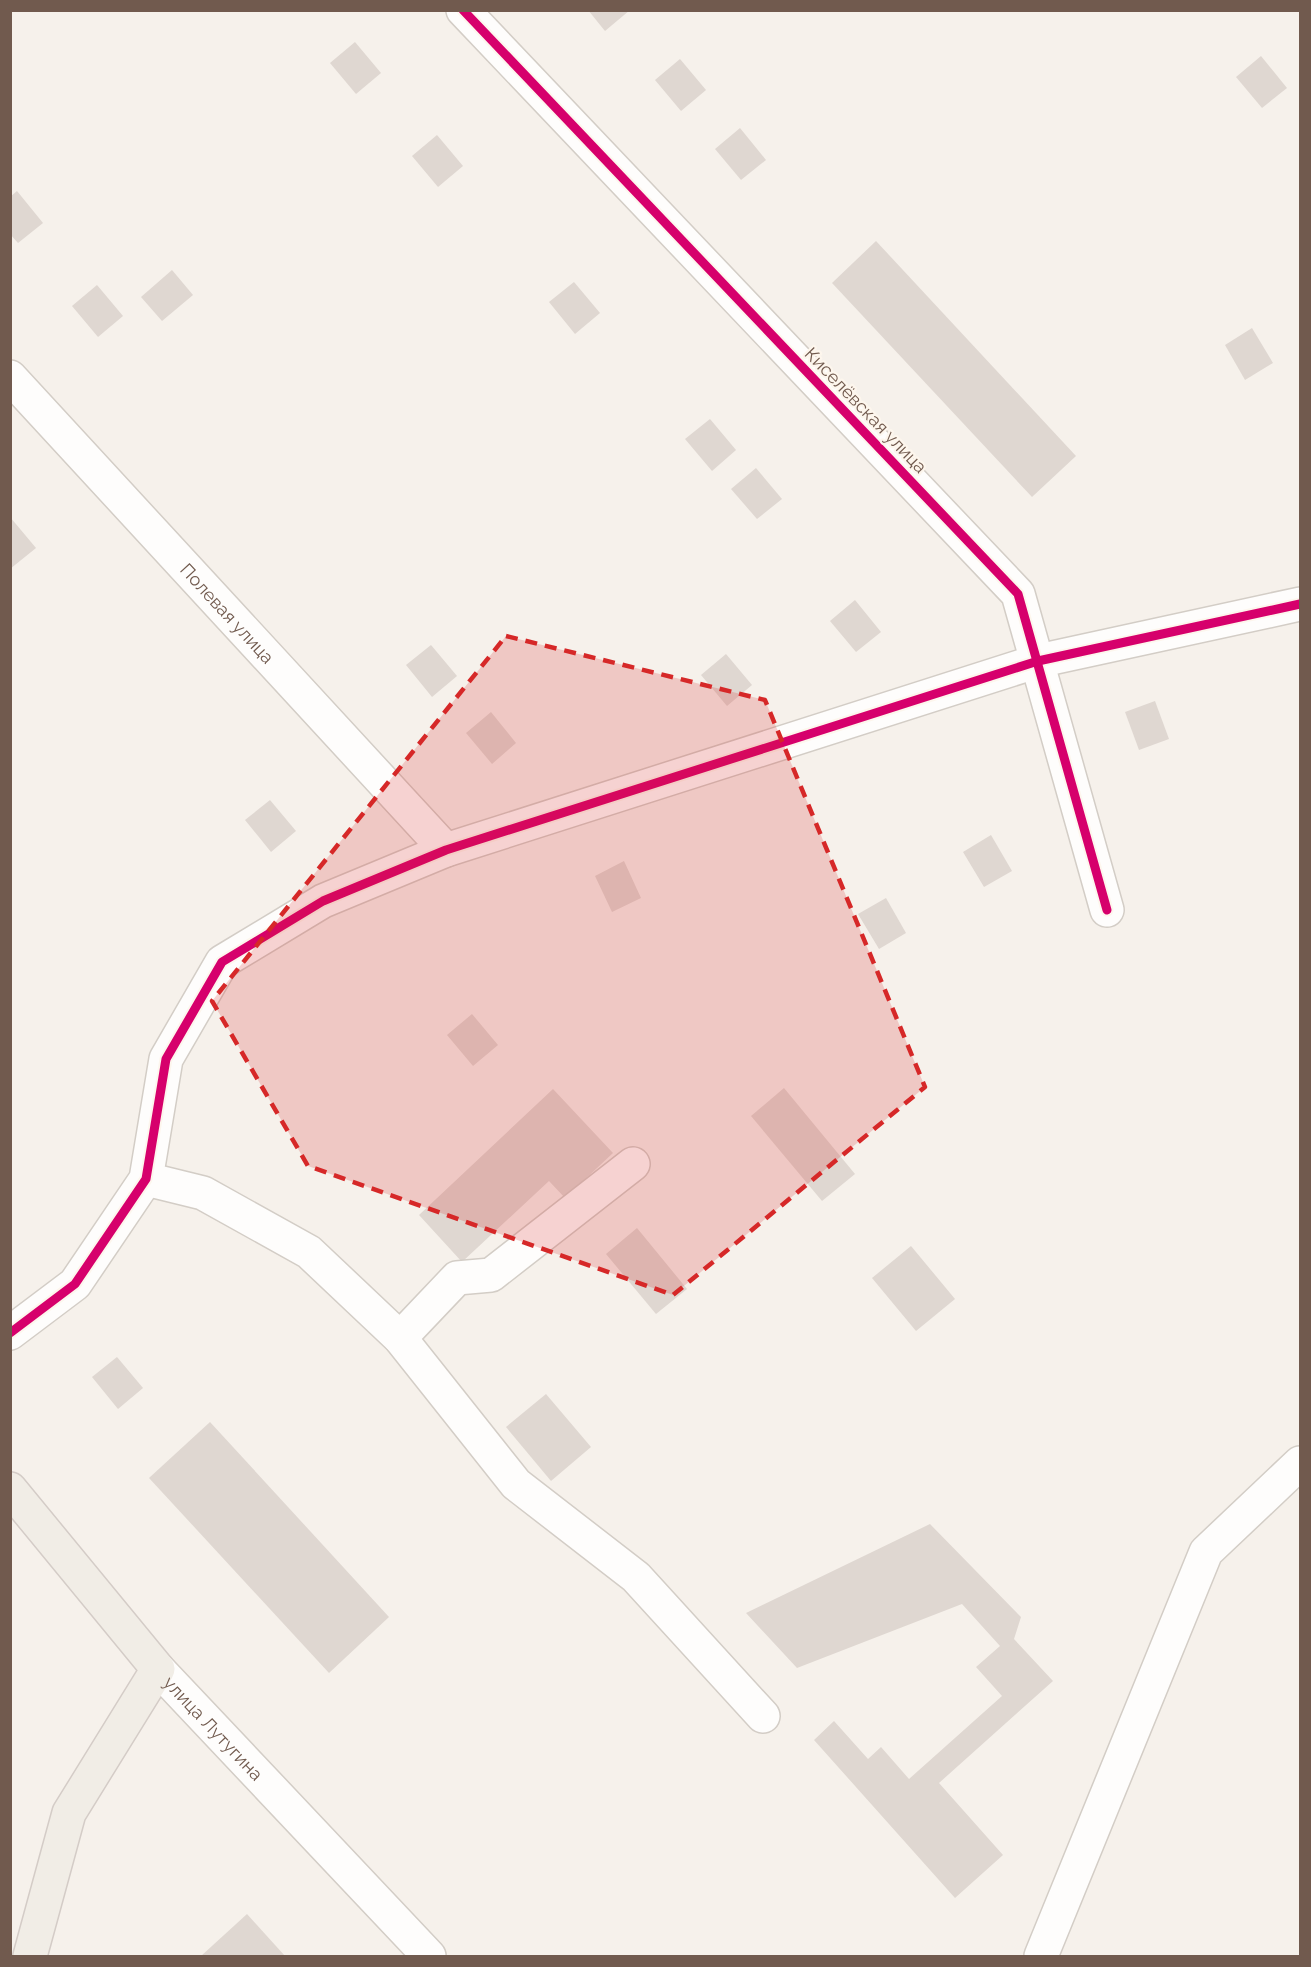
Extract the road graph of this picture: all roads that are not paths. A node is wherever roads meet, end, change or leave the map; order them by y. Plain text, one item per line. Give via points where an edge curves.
1 (464, 10) edge
2 (10, 377) edge
3 (1300, 604) edge
4 (1038, 661) junction
5 (446, 850) junction
6 (1107, 910) dead end
7 (633, 1164) dead end
8 (146, 1179) junction
9 (10, 1333) edge
10 (400, 1338) junction
11 (1300, 1463) edge
12 (10, 1489) edge
13 (158, 1669) junction
14 (763, 1716) dead end
15 (30, 1956) edge
16 (429, 1956) edge
17 (1041, 1956) edge

1 - 4 street, Киселёвская улица via 1018,594
2 - 5 street, Полевая улица
3 - 4 street
4 - 5 street
4 - 6 street, Киселёвская улица
5 - 8 street via 323,901 222,962 166,1059
7 - 10 street via 491,1275 457,1278
8 - 9 street via 75,1284
8 - 10 street via 203,1193 309,1252
10 - 14 street via 516,1484 636,1577
11 - 17 street via 1206,1552
12 - 13 main road, улица Лутугина
13 - 15 main road via 69,1813
13 - 16 street, улица Лутугина

